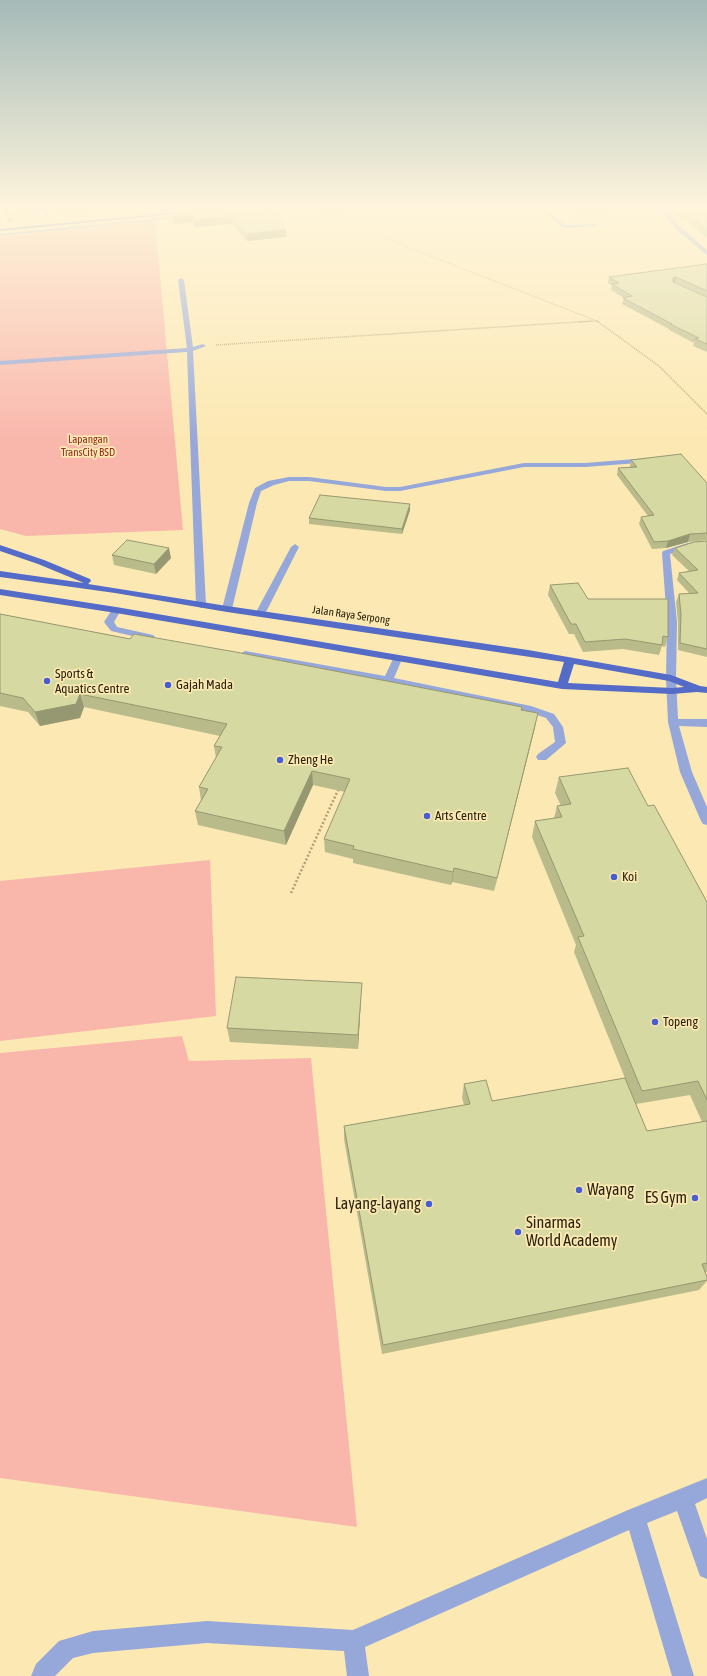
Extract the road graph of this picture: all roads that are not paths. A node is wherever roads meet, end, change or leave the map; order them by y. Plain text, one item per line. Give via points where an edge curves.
1 (182, 284) edge
2 (203, 346) road end
3 (189, 347) junction
4 (55, 352) dead end
5 (0, 363) edge
6 (660, 459) edge
7 (707, 544) edge
8 (295, 547) dead end
9 (0, 548) edge
10 (0, 574) edge
11 (115, 590) junction
12 (0, 592) edge
13 (201, 605) junction
14 (227, 609) junction
15 (116, 610) junction
16 (260, 614) junction
17 (157, 638) edge
18 (234, 652) edge
19 (397, 659) junction
20 (570, 660) junction
21 (671, 678) junction
22 (388, 680) junction
23 (562, 686) junction
24 (702, 689) edge
25 (672, 691) junction
26 (673, 722) junction
27 (707, 723) edge
28 (542, 757) dead end
29 (707, 821) edge
30 (707, 1488) edge
31 (684, 1499) junction
32 (635, 1517) junction
33 (707, 1569) edge
34 (354, 1641) junction
35 (42, 1676) edge
36 (358, 1676) edge
37 (683, 1676) edge

1 - 3 street
2 - 3 street
3 - 4 street
3 - 5 street
3 - 13 street
6 - 14 street via 585,465 524,465 400,489 309,479 289,479 271,483 258,490 253,503
7 - 21 street via 691,545 666,552 672,622
8 - 16 street
9 - 11 main road
10 - 11 main road, Jalan Raya Serpong
11 - 13 main road, Jalan Raya Serpong
12 - 15 main road, Jalan Raya Serpong
13 - 14 main road, Jalan Raya Serpong
14 - 16 main road, Jalan Raya Serpong
15 - 17 street via 109,622 114,629
15 - 19 main road, Jalan Raya Serpong
16 - 20 main road, Jalan Raya Serpong
18 - 22 street
19 - 22 street
19 - 23 main road, Jalan Raya Serpong
20 - 21 main road, Jalan Raya Serpong
20 - 23 main road
21 - 24 main road, Jalan Raya Serpong
21 - 25 street
22 - 28 street via 531,709 550,716 558,727 561,743
23 - 25 main road, Jalan Raya Serpong
24 - 25 main road, Jalan Raya Serpong
25 - 26 street
26 - 27 street
26 - 29 street via 686,772
30 - 31 street
31 - 32 street
31 - 33 street
32 - 34 street
32 - 37 street
34 - 35 street via 207,1632 93,1642 67,1649
34 - 36 street

